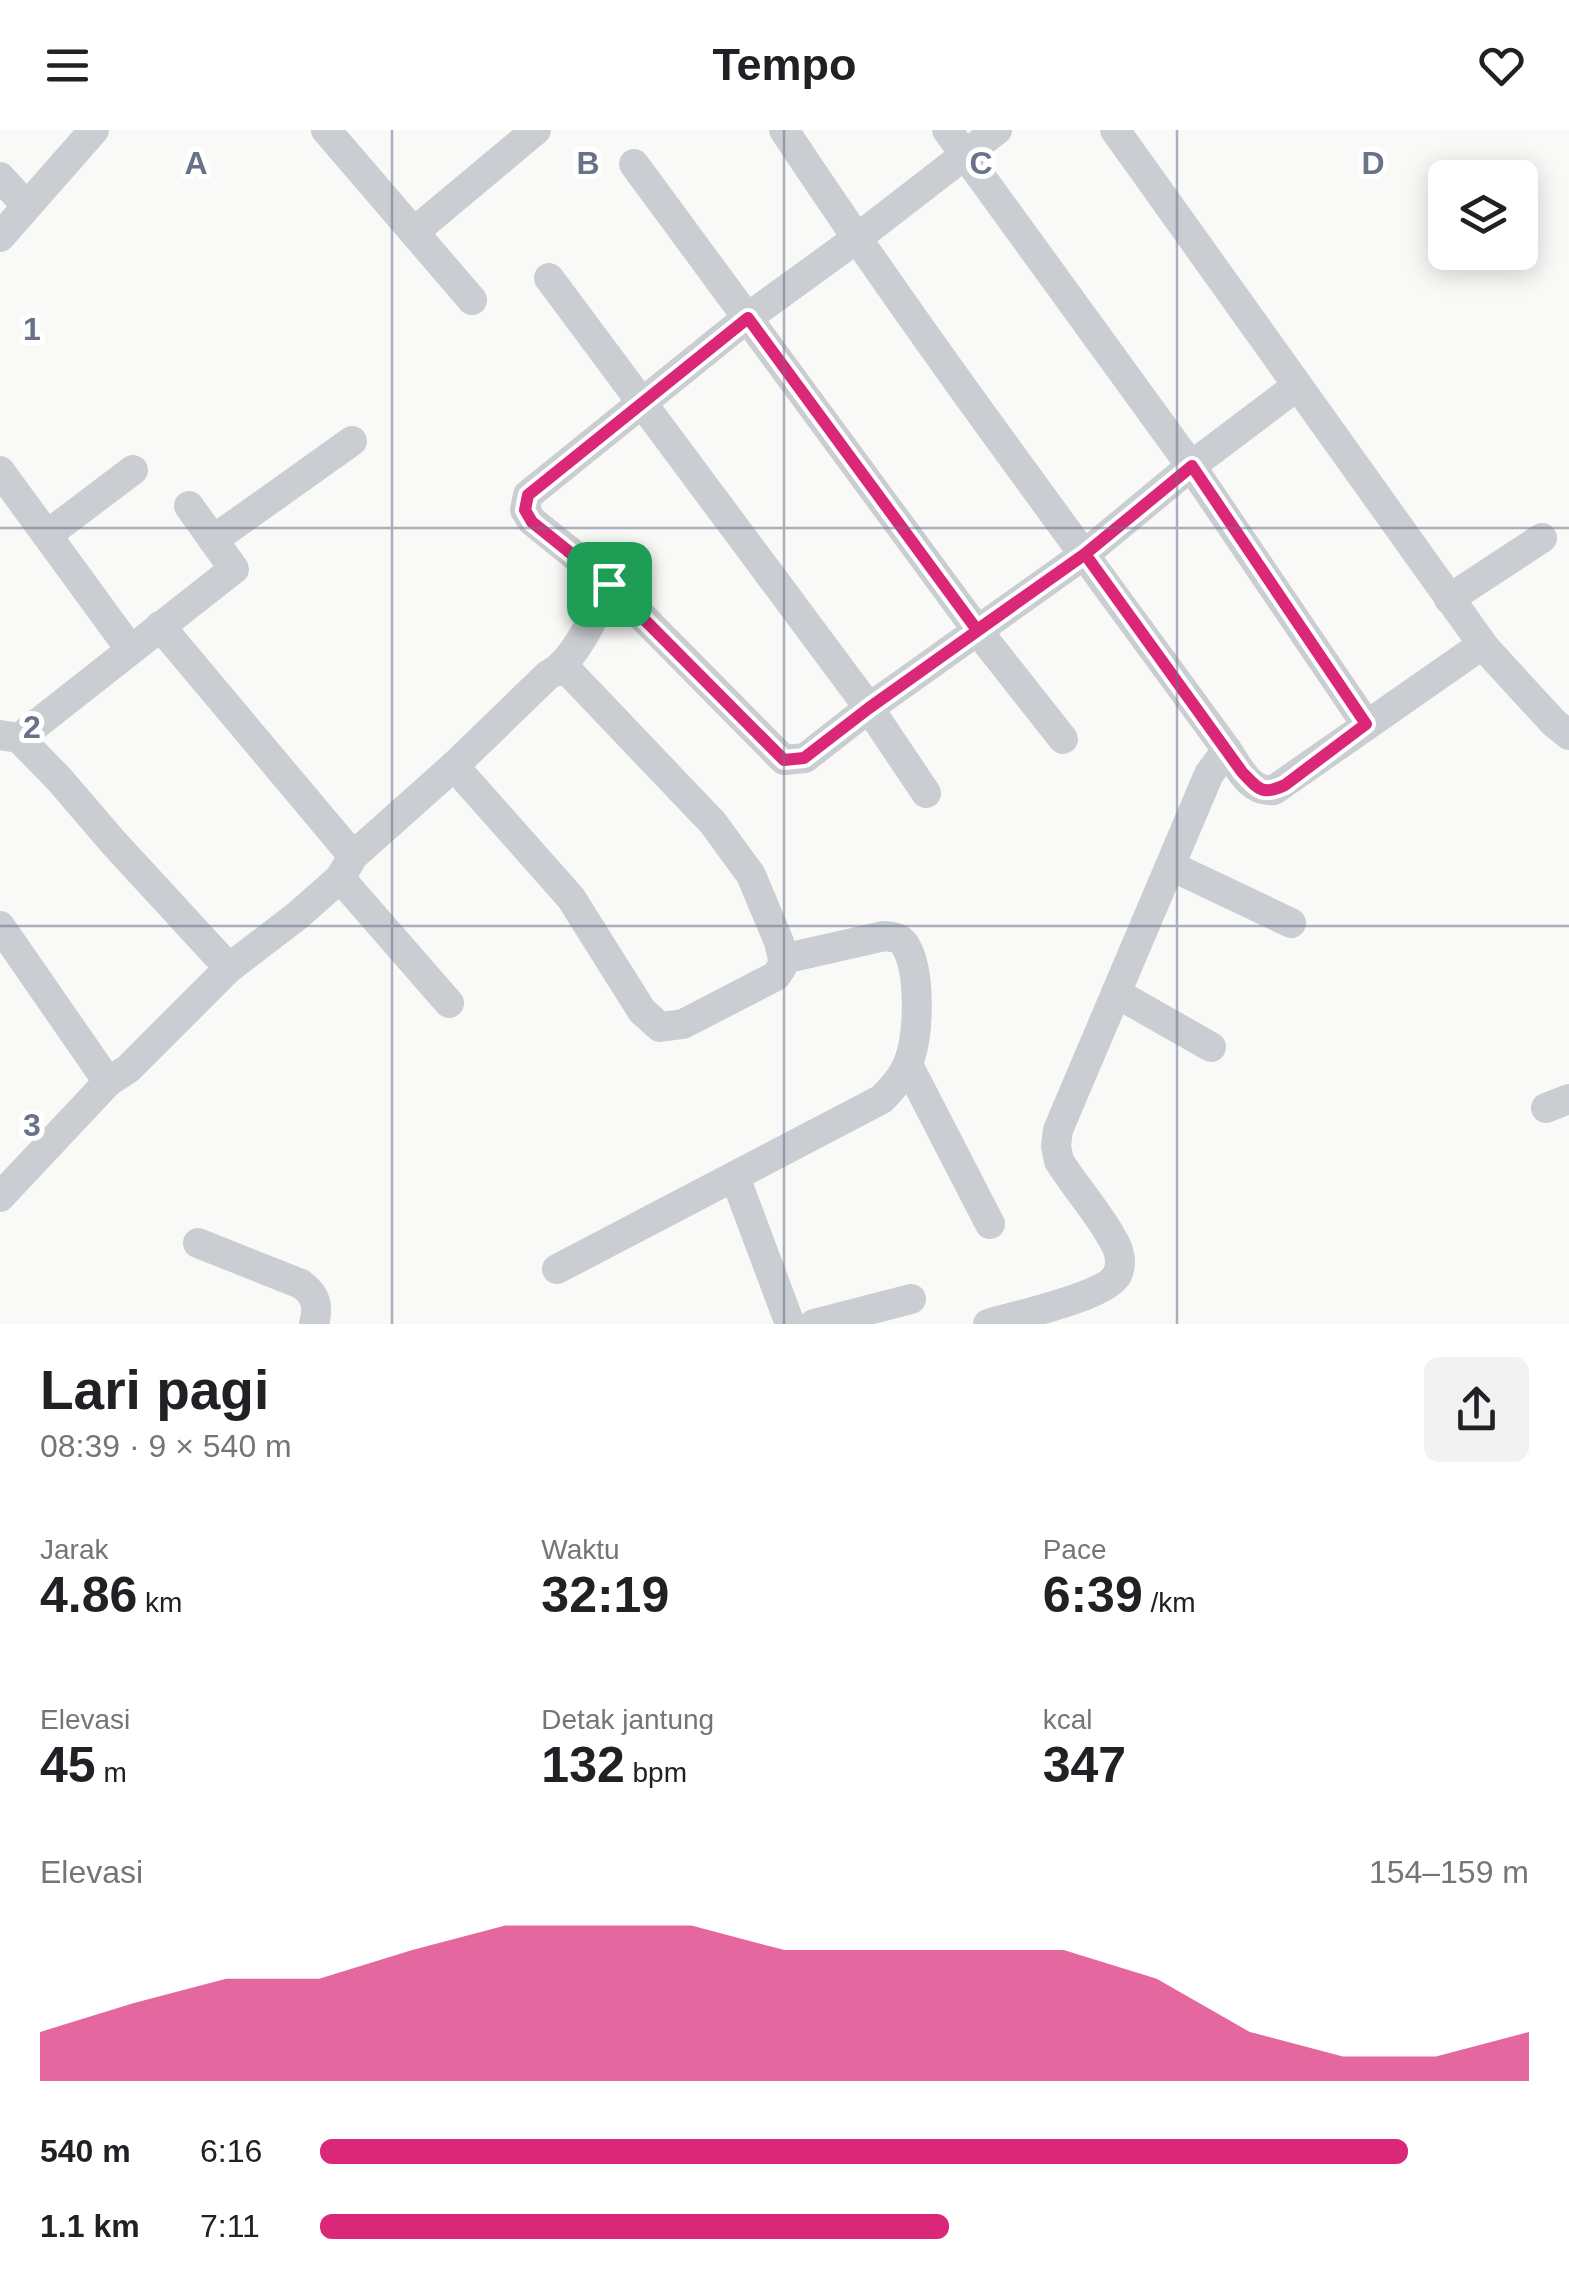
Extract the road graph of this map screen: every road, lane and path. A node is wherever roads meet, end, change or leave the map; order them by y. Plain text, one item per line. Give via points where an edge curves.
1 (94, 130) edge
2 (326, 130) edge
3 (536, 130) edge
4 (784, 130) edge
5 (947, 130) edge
6 (998, 130) edge
7 (1115, 130) edge
8 (965, 155) junction
9 (634, 164) dead end
10 (0, 178) edge
11 (27, 206) junction
12 (414, 232) junction
13 (0, 237) edge
14 (856, 240) junction
15 (549, 278) dead end
16 (472, 300) dead end
17 (748, 318) junction
18 (1297, 386) junction
19 (640, 403) junction
20 (352, 442) dead end
21 (1192, 466) junction
22 (133, 470) dead end
23 (0, 471) edge
24 (189, 506) dead end
25 (47, 535) junction
26 (1542, 538) dead end
27 (213, 540) junction
28 (1085, 554) junction
29 (609, 584) junction
30 (1450, 599) junction
31 (160, 626) junction
32 (977, 630) junction
33 (130, 649) junction
34 (1486, 649) junction
35 (560, 670) junction
36 (869, 708) junction
37 (1366, 724) junction
38 (10, 736) edge
39 (1568, 737) edge
40 (1064, 739) dead end
41 (1227, 750) junction
42 (454, 766) junction
43 (926, 793) dead end
44 (1171, 866) junction
45 (347, 867) junction
46 (1291, 924) dead end
47 (0, 926) edge
48 (783, 959) junction
49 (228, 968) junction
50 (1116, 993) junction
51 (449, 1003) dead end
52 (1211, 1047) dead end
53 (908, 1065) junction
54 (108, 1082) junction
55 (735, 1177) junction
56 (0, 1197) edge
57 (990, 1224) dead end
58 (198, 1243) dead end
59 (556, 1269) dead end
60 (911, 1298) dead end
61 (314, 1324) edge
62 (790, 1324) edge
63 (814, 1324) edge
64 (988, 1324) edge

1 - 11 street
2 - 12 street
3 - 12 street
4 - 14 street
5 - 8 street
6 - 8 street
7 - 18 street
8 - 14 street
8 - 21 street
9 - 17 street
10 - 11 street
11 - 13 street
12 - 16 street
14 - 17 street
14 - 28 street
15 - 19 street
17 - 19 street
17 - 32 street
18 - 21 street
18 - 30 street
19 - 29 street via 528,495 525,510
19 - 36 street
20 - 27 street
21 - 28 street
21 - 37 street
22 - 25 street
23 - 25 street
24 - 27 street
25 - 33 street
26 - 30 street
27 - 31 street via 234,569
28 - 32 street
28 - 41 street
29 - 35 street
29 - 36 street via 784,760 804,758
30 - 34 street
31 - 33 street
31 - 45 street
32 - 36 street
32 - 40 street
33 - 38 street
34 - 37 street via 1462,658
34 - 39 street
35 - 42 street
35 - 48 street via 713,823 751,875
36 - 43 street
37 - 41 street via 1274,790 1255,787
38 - 49 street
41 - 44 street via 1209,774
42 - 45 street
42 - 48 street via 570,898 642,1012 660,1027 683,1024 776,976
44 - 46 street
44 - 50 street
45 - 49 street via 297,916
45 - 51 street
47 - 54 street
48 - 53 street via 896,937 912,966 918,1011
49 - 54 street
50 - 52 street
50 - 64 street via 1056,1146 1113,1239 1120,1259 1116,1276 1103,1288
53 - 55 street via 882,1100
53 - 57 street
54 - 56 street
55 - 59 street
55 - 62 street
58 - 61 street via 301,1284 316,1304
60 - 63 street

